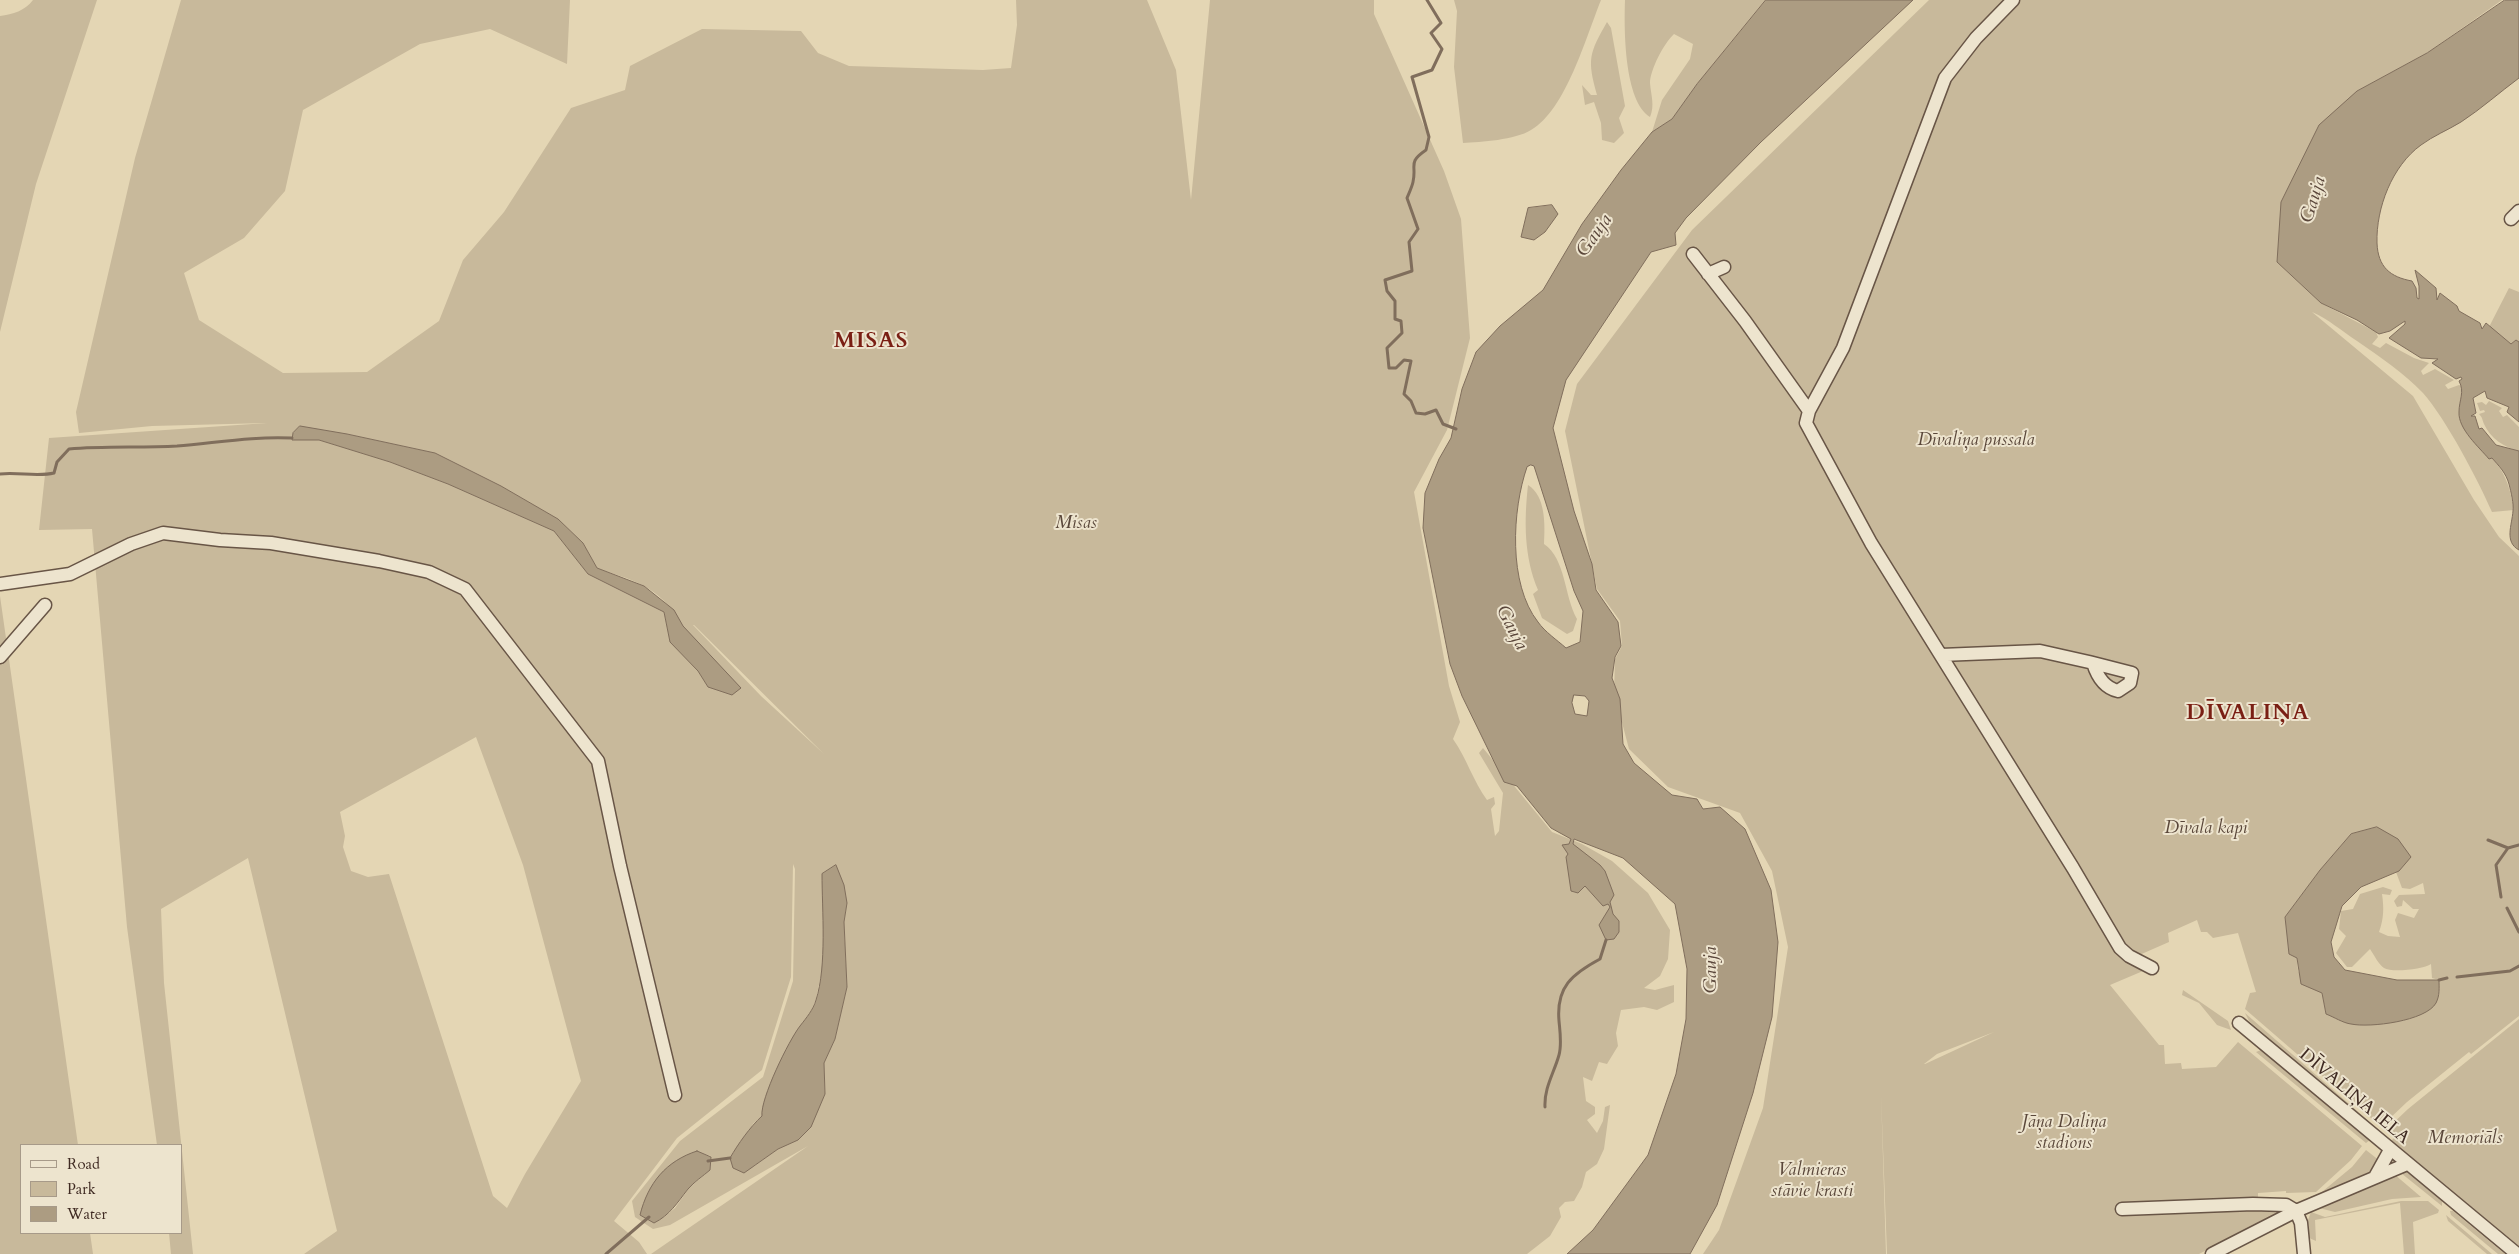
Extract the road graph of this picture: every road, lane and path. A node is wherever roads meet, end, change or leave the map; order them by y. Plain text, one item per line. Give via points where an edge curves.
1 (2013, 0) edge
2 (1693, 254) dead end
3 (1724, 266) dead end
4 (1708, 274) junction
5 (1809, 411) junction
6 (0, 584) edge
7 (45, 605) dead end
8 (1976, 653) junction
9 (1941, 655) junction
10 (0, 657) edge
11 (2093, 663) dead end
12 (1949, 669) junction
13 (2152, 968) dead end
14 (2240, 1023) dead end
15 (675, 1095) dead end
16 (2390, 1150) junction
17 (2406, 1164) junction
18 (2375, 1177) junction
19 (2122, 1209) dead end
20 (2296, 1211) junction
21 (2212, 1254) edge
22 (2304, 1254) edge
23 (2517, 1254) edge

1 - 5 street via 1976,38 1945,78 1843,348
2 - 4 street
3 - 4 street
4 - 5 street
5 - 9 street via 1806,422 1856,518
6 - 15 street via 70,574 131,544 163,533 271,543 379,561 429,572 465,589 598,761
7 - 10 street
8 - 9 street
8 - 11 street via 2040,650
8 - 12 street
9 - 12 street
12 - 13 street via 2120,948
14 - 16 street, DĪVALIŅA IELA
16 - 17 street, DĪVALIŅA IELA
16 - 18 street
17 - 18 street
17 - 23 street, DĪVALIŅA IELA
18 - 20 street
19 - 20 street via 2286,1204
20 - 21 street
20 - 22 street via 2301,1223

